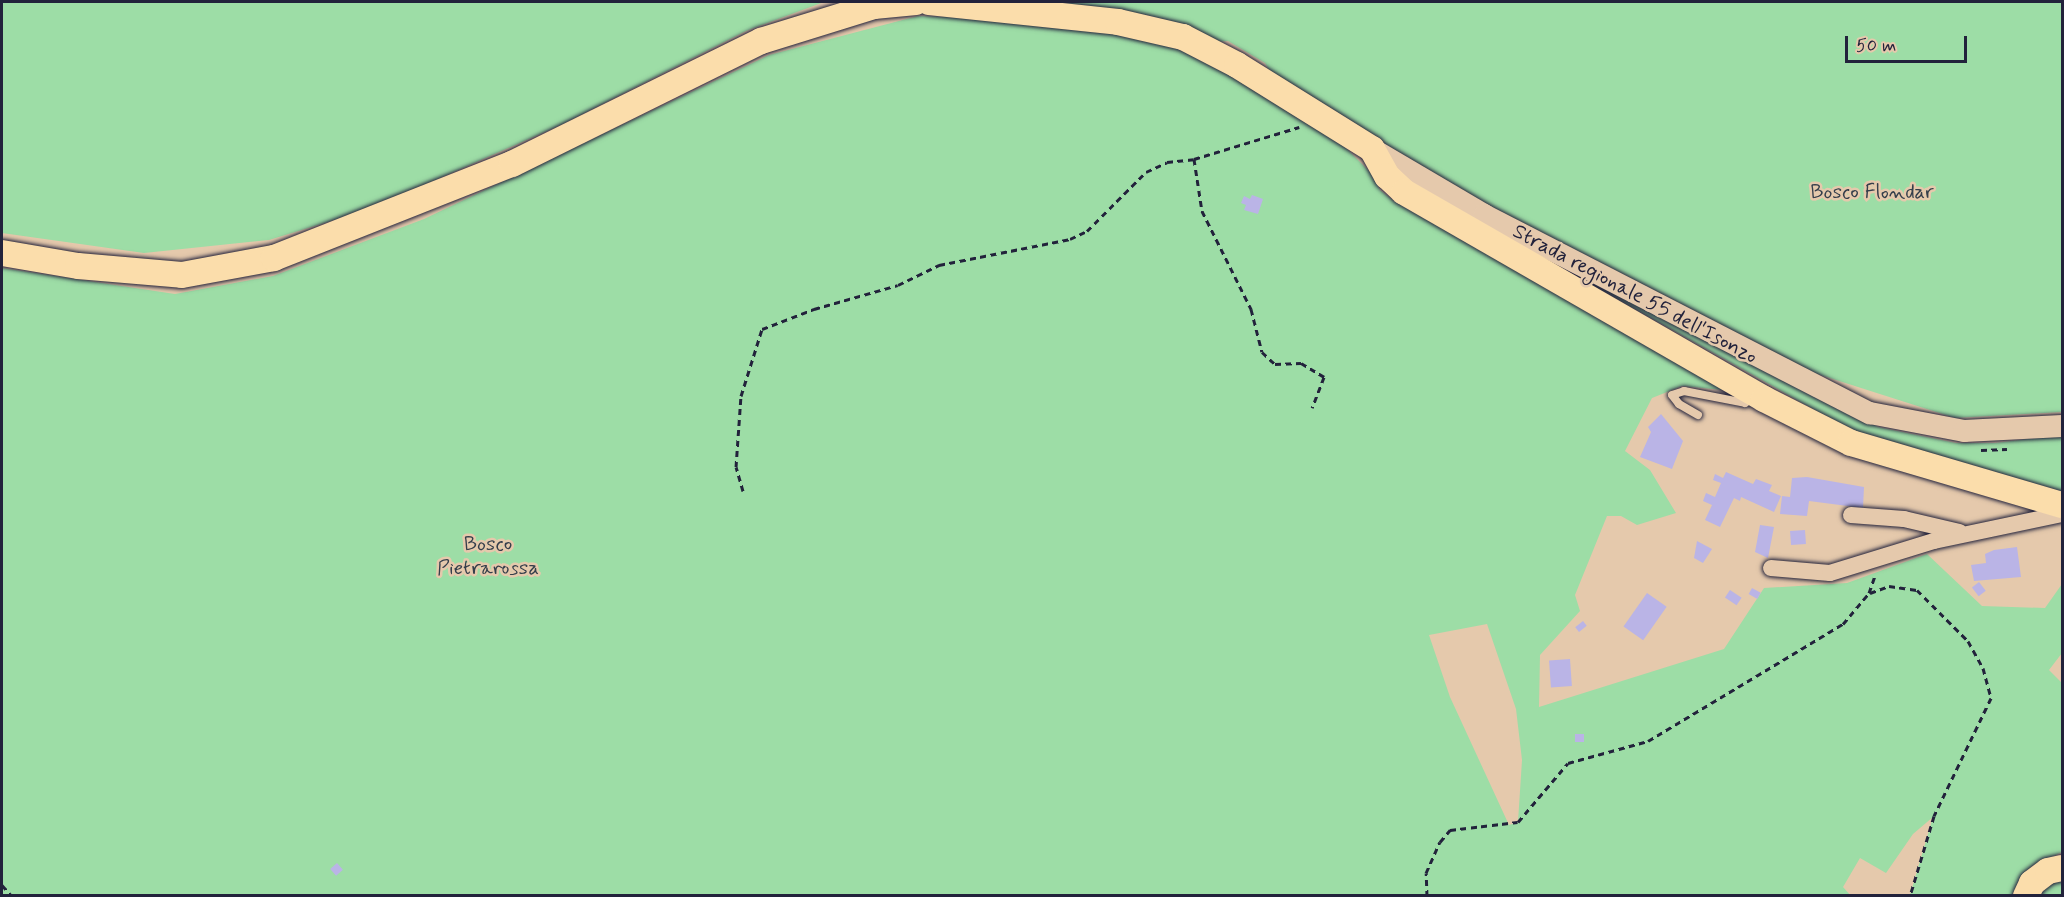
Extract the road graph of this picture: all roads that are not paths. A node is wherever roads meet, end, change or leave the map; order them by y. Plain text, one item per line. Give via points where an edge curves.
1 (916, 2) edge
2 (929, 2) edge
3 (1372, 148) junction
4 (2, 253) edge
5 (1757, 395) junction
6 (1698, 415) dead end
7 (2062, 426) edge
8 (2062, 505) edge
9 (2062, 514) edge
10 (1851, 515) dead end
11 (1968, 534) junction
12 (1771, 568) dead end
13 (2062, 868) edge
14 (2026, 896) edge

1 - 4 main road via 874,6 761,41 512,164 274,258 182,275 78,266
2 - 3 main road, Strada regionale 55 dell'Isonzo via 968,3 1162,30 1237,65
3 - 5 main road via 1387,176 1404,192
3 - 7 main road, Strada regionale 55 dell'Isonzo via 1484,215 1870,413 1964,431
5 - 6 lane via 1745,403 1684,391 1672,395
5 - 8 main road via 1851,443
9 - 11 street
10 - 11 street via 1904,519
11 - 12 street via 1830,573
13 - 14 main road via 2049,871 2032,884

